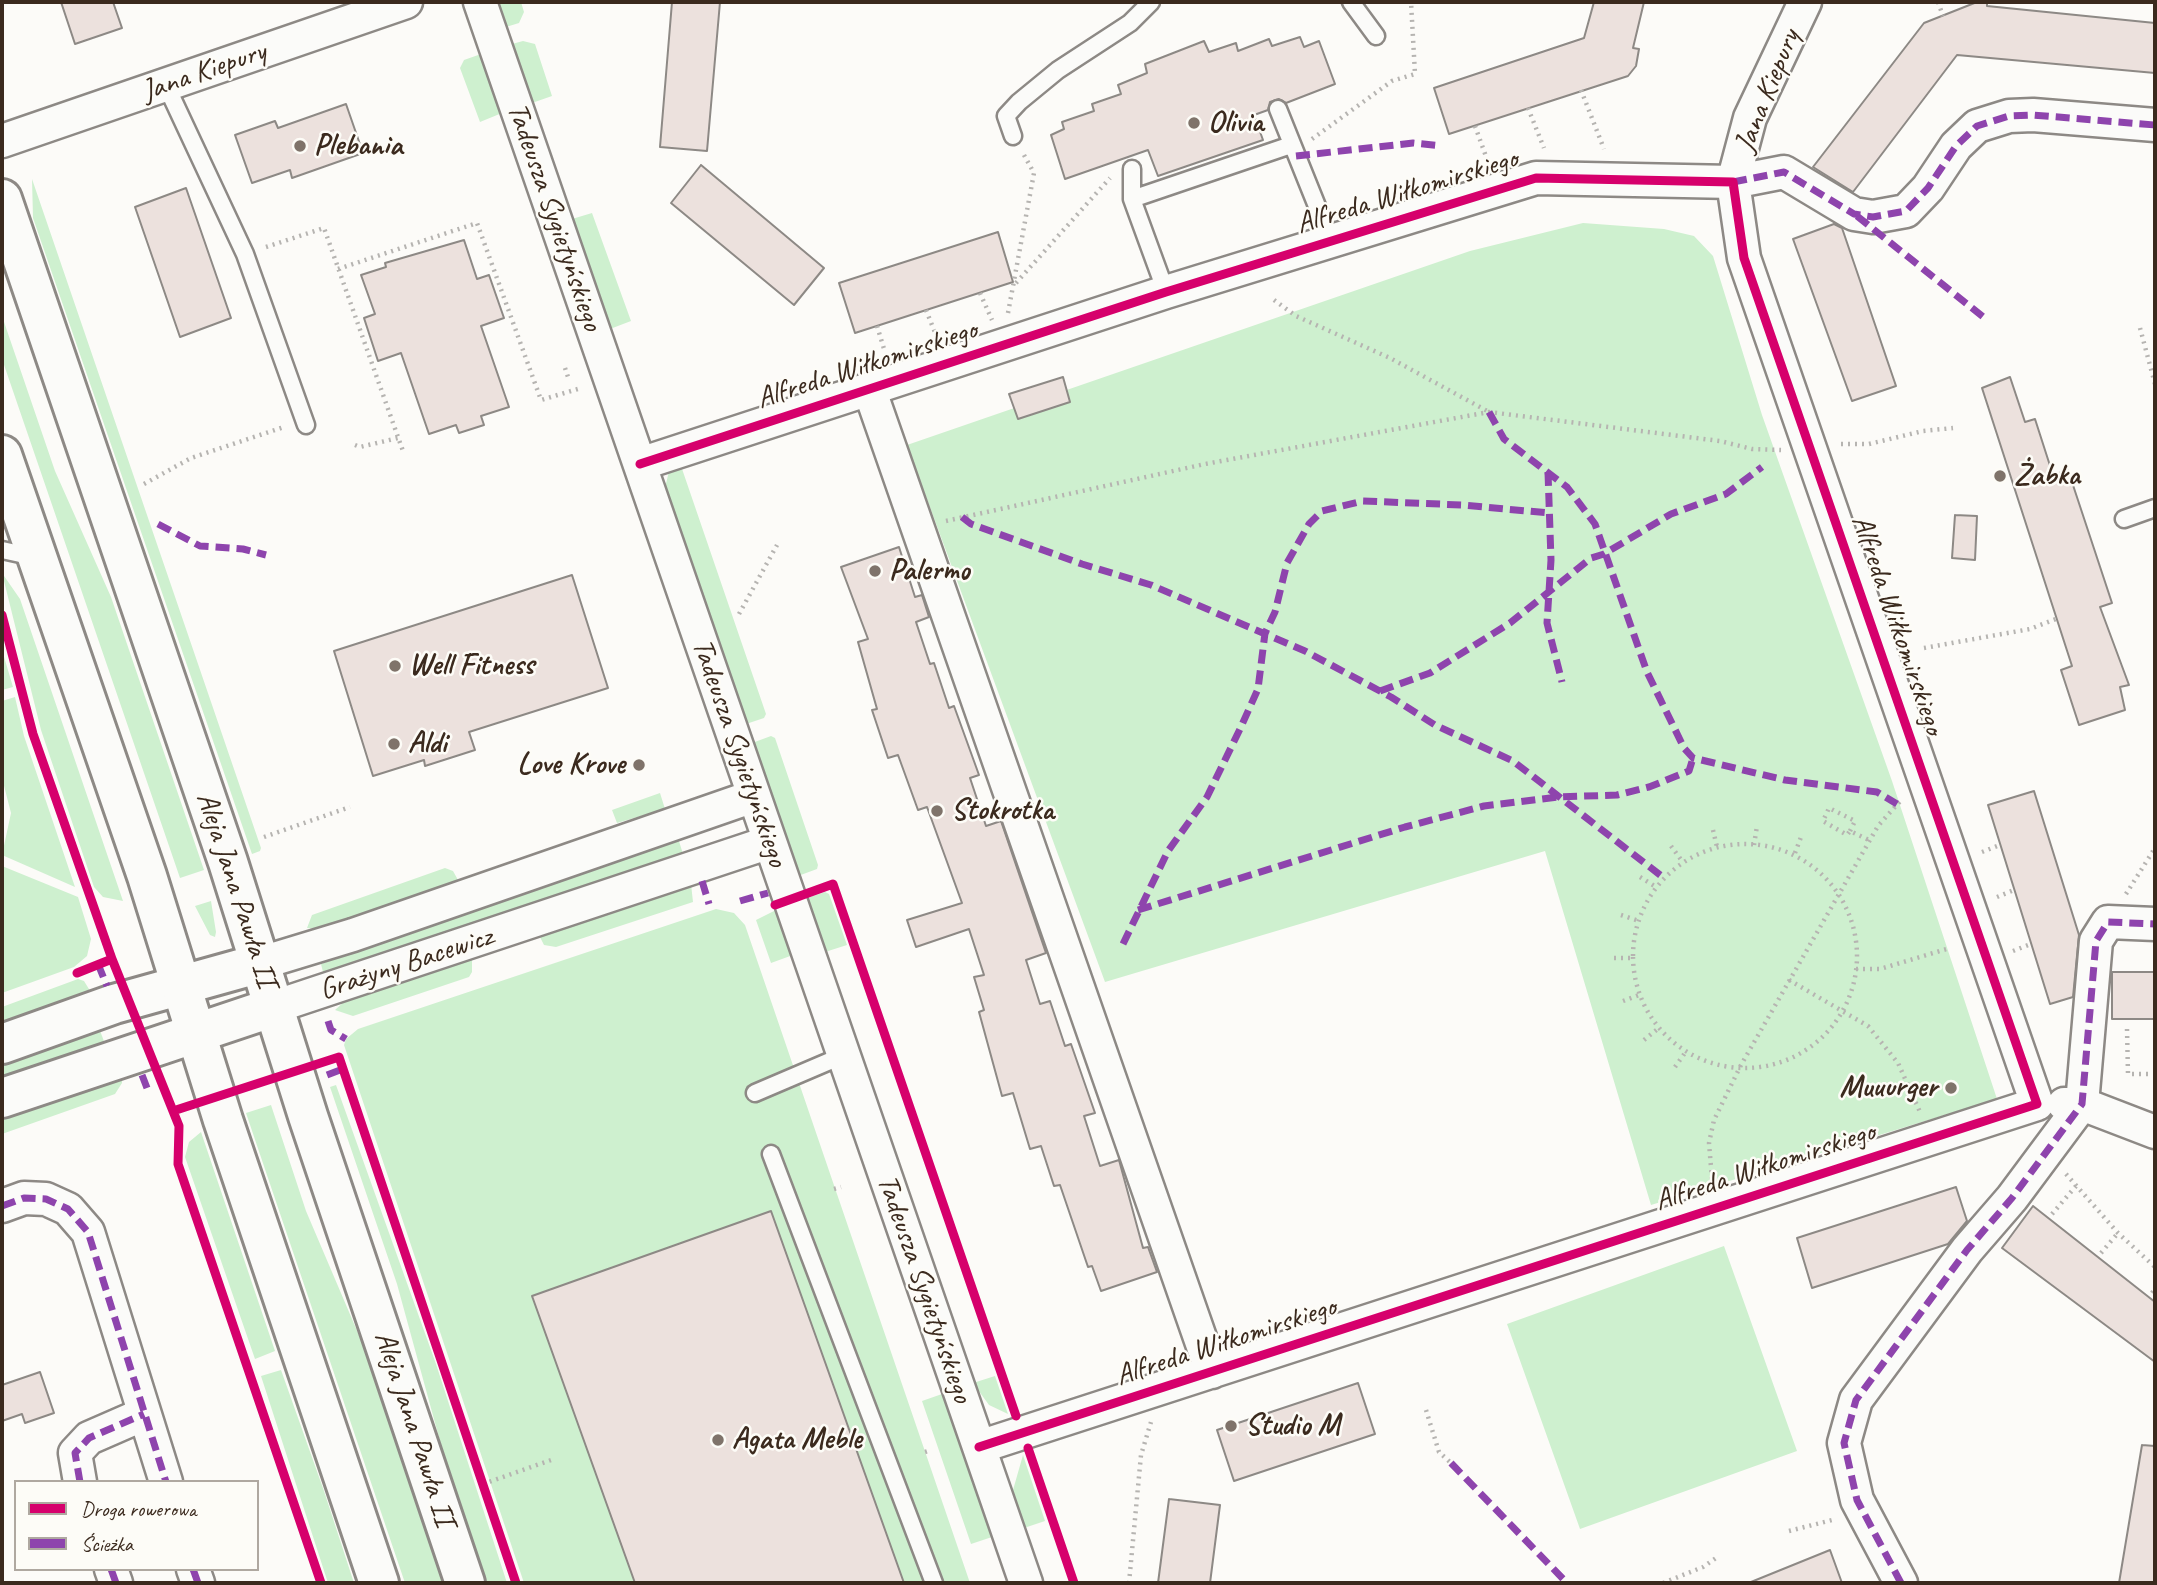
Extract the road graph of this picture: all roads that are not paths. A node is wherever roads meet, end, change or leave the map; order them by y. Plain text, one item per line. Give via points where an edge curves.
1 (406, 2) edge
2 (480, 2) edge
3 (1152, 2) edge
4 (1352, 2) edge
5 (1805, 2) edge
6 (1376, 36) dead end
7 (166, 85) junction
8 (1278, 109) dead end
9 (2155, 125) edge
10 (1013, 136) road end
11 (2, 141) edge
12 (1292, 146) junction
13 (1132, 173) road end
14 (1733, 182) junction
15 (2, 199) edge
16 (1132, 199) junction
17 (1331, 241) junction
18 (1166, 292) junction
19 (870, 391) junction
20 (305, 423) road end
21 (2, 455) edge
22 (640, 464) junction
23 (2155, 508) edge
24 (2124, 519) dead end
25 (19, 554) edge
26 (754, 796) junction
27 (770, 842) junction
28 (2155, 924) edge
29 (261, 963) junction
30 (182, 984) junction
31 (274, 1007) junction
32 (195, 1032) junction
33 (2, 1044) edge
34 (844, 1055) junction
35 (755, 1093) dead end
36 (2, 1098) edge
37 (2037, 1104) junction
38 (2082, 1104) junction
39 (2155, 1132) edge
40 (771, 1154) dead end
41 (2, 1206) edge
42 (1212, 1372) junction
43 (144, 1414) junction
44 (979, 1447) junction
45 (80, 1480) edge
46 (165, 1480) edge
47 (379, 1583) edge
48 (465, 1583) edge
49 (934, 1583) edge
50 (1026, 1583) edge
51 (1901, 1583) edge

1 - 7 street, Jana Kiepury
2 - 22 street, Tadeusza Sygietyńskiego
3 - 10 lane via 1130,23 1019,102 1006,116
4 - 6 lane
5 - 14 street, Jana Kiepury via 1750,118
7 - 11 street, Jana Kiepury
7 - 20 lane via 245,254
8 - 12 lane
9 - 14 street via 2033,115 2009,116 1977,126 1906,211 1873,217 1854,214 1784,172
12 - 16 lane
12 - 17 lane
13 - 16 lane
14 - 17 street, Alfreda Wiłkomirskiego via 1536,178
14 - 37 street, Alfreda Wiłkomirskiego via 1744,258
15 - 29 main road, Aleja Jana Pawła II
16 - 18 lane
17 - 18 street, Alfreda Wiłkomirskiego
18 - 19 street, Alfreda Wiłkomirskiego
19 - 22 street, Alfreda Wiłkomirskiego
19 - 42 street, Alfreda Wiłkomirskiego
21 - 25 main road
22 - 26 street, Tadeusza Sygietyńskiego
23 - 24 lane
25 - 30 main road
26 - 27 street, Tadeusza Sygietyńskiego
26 - 29 street, Grażyny Bacewicz
27 - 31 street, Grażyny Bacewicz
27 - 34 street, Tadeusza Sygietyńskiego
28 - 38 street via 2108,922 2096,941
29 - 30 main road, Grażyny Bacewicz
29 - 31 main road, Aleja Jana Pawła II
30 - 32 main road
30 - 33 main road, Grażyny Bacewicz
31 - 32 main road, Grażyny Bacewicz
31 - 48 main road, Aleja Jana Pawła II
32 - 36 main road, Grażyny Bacewicz
32 - 47 main road
34 - 35 lane
34 - 44 street, Tadeusza Sygietyńskiego
37 - 38 street
37 - 42 street, Alfreda Wiłkomirskiego
38 - 39 street
38 - 51 street via 1856,1399 1844,1443 1857,1500
40 - 49 lane
41 - 43 street via 24,1198 46,1199 68,1209 88,1232
42 - 44 street, Alfreda Wiłkomirskiego
43 - 45 street via 89,1438 75,1453
43 - 46 street
44 - 50 street, Tadeusza Sygietyńskiego

